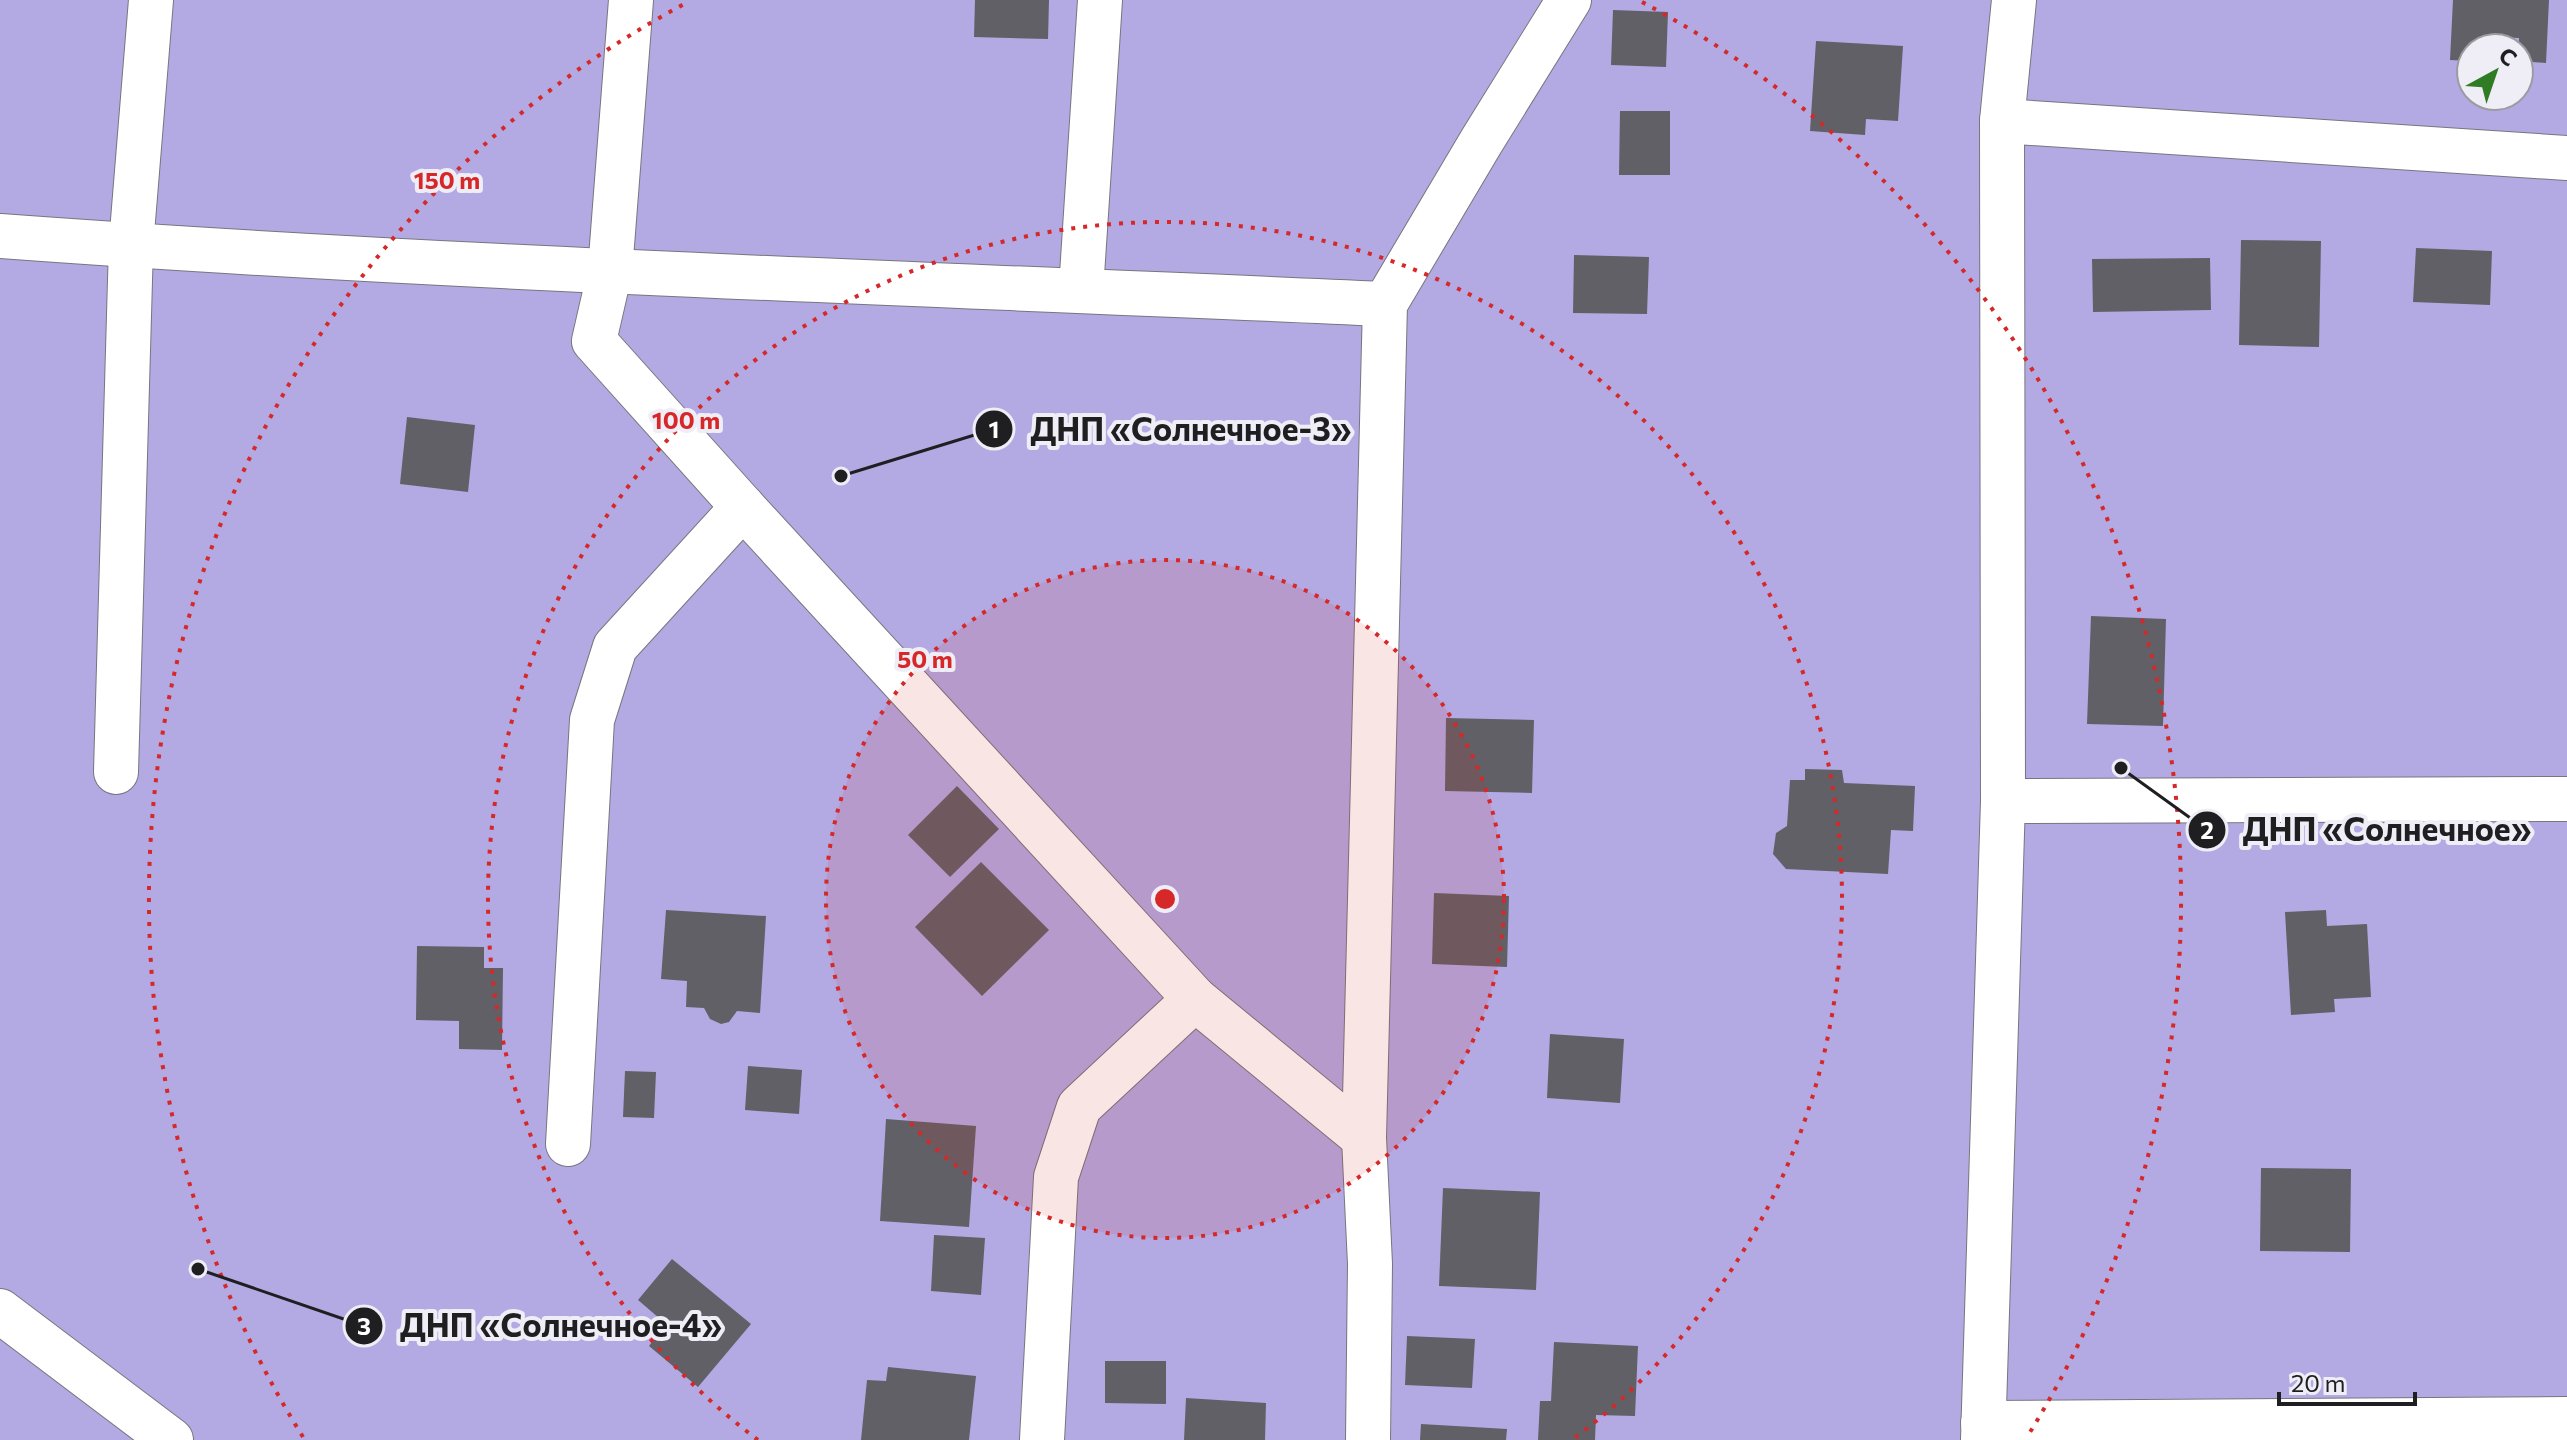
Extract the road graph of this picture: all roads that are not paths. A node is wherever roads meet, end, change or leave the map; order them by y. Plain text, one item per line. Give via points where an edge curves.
1 (151, 0) edge
2 (631, 0) edge
3 (1100, 0) edge
4 (1569, 0) edge
5 (2014, 0) edge
6 (2002, 121) junction
7 (2567, 158) edge
8 (0, 236) edge
9 (131, 245) junction
10 (610, 271) junction
11 (1081, 290) junction
12 (1385, 304) junction
13 (743, 507) junction
14 (116, 772) dead end
15 (2567, 799) edge
16 (2003, 801) junction
17 (1195, 999) junction
18 (1364, 1138) junction
19 (568, 1144) dead end
20 (0, 1311) edge
21 (2567, 1419) edge
22 (1983, 1432) edge
23 (171, 1440) edge
24 (1042, 1440) edge
25 (1368, 1440) edge

1 - 9 street
2 - 10 street
3 - 11 street
4 - 12 street
5 - 6 street
6 - 7 street
6 - 16 street
8 - 9 street
9 - 10 street
9 - 14 street
10 - 11 street
10 - 13 street via 594,341
11 - 12 street
12 - 18 street
13 - 17 street
13 - 19 street via 615,647 592,720
15 - 16 street
16 - 22 street
17 - 18 street
17 - 24 street via 1079,1107 1056,1177
18 - 25 street via 1370,1264
20 - 23 street
21 - 22 street

